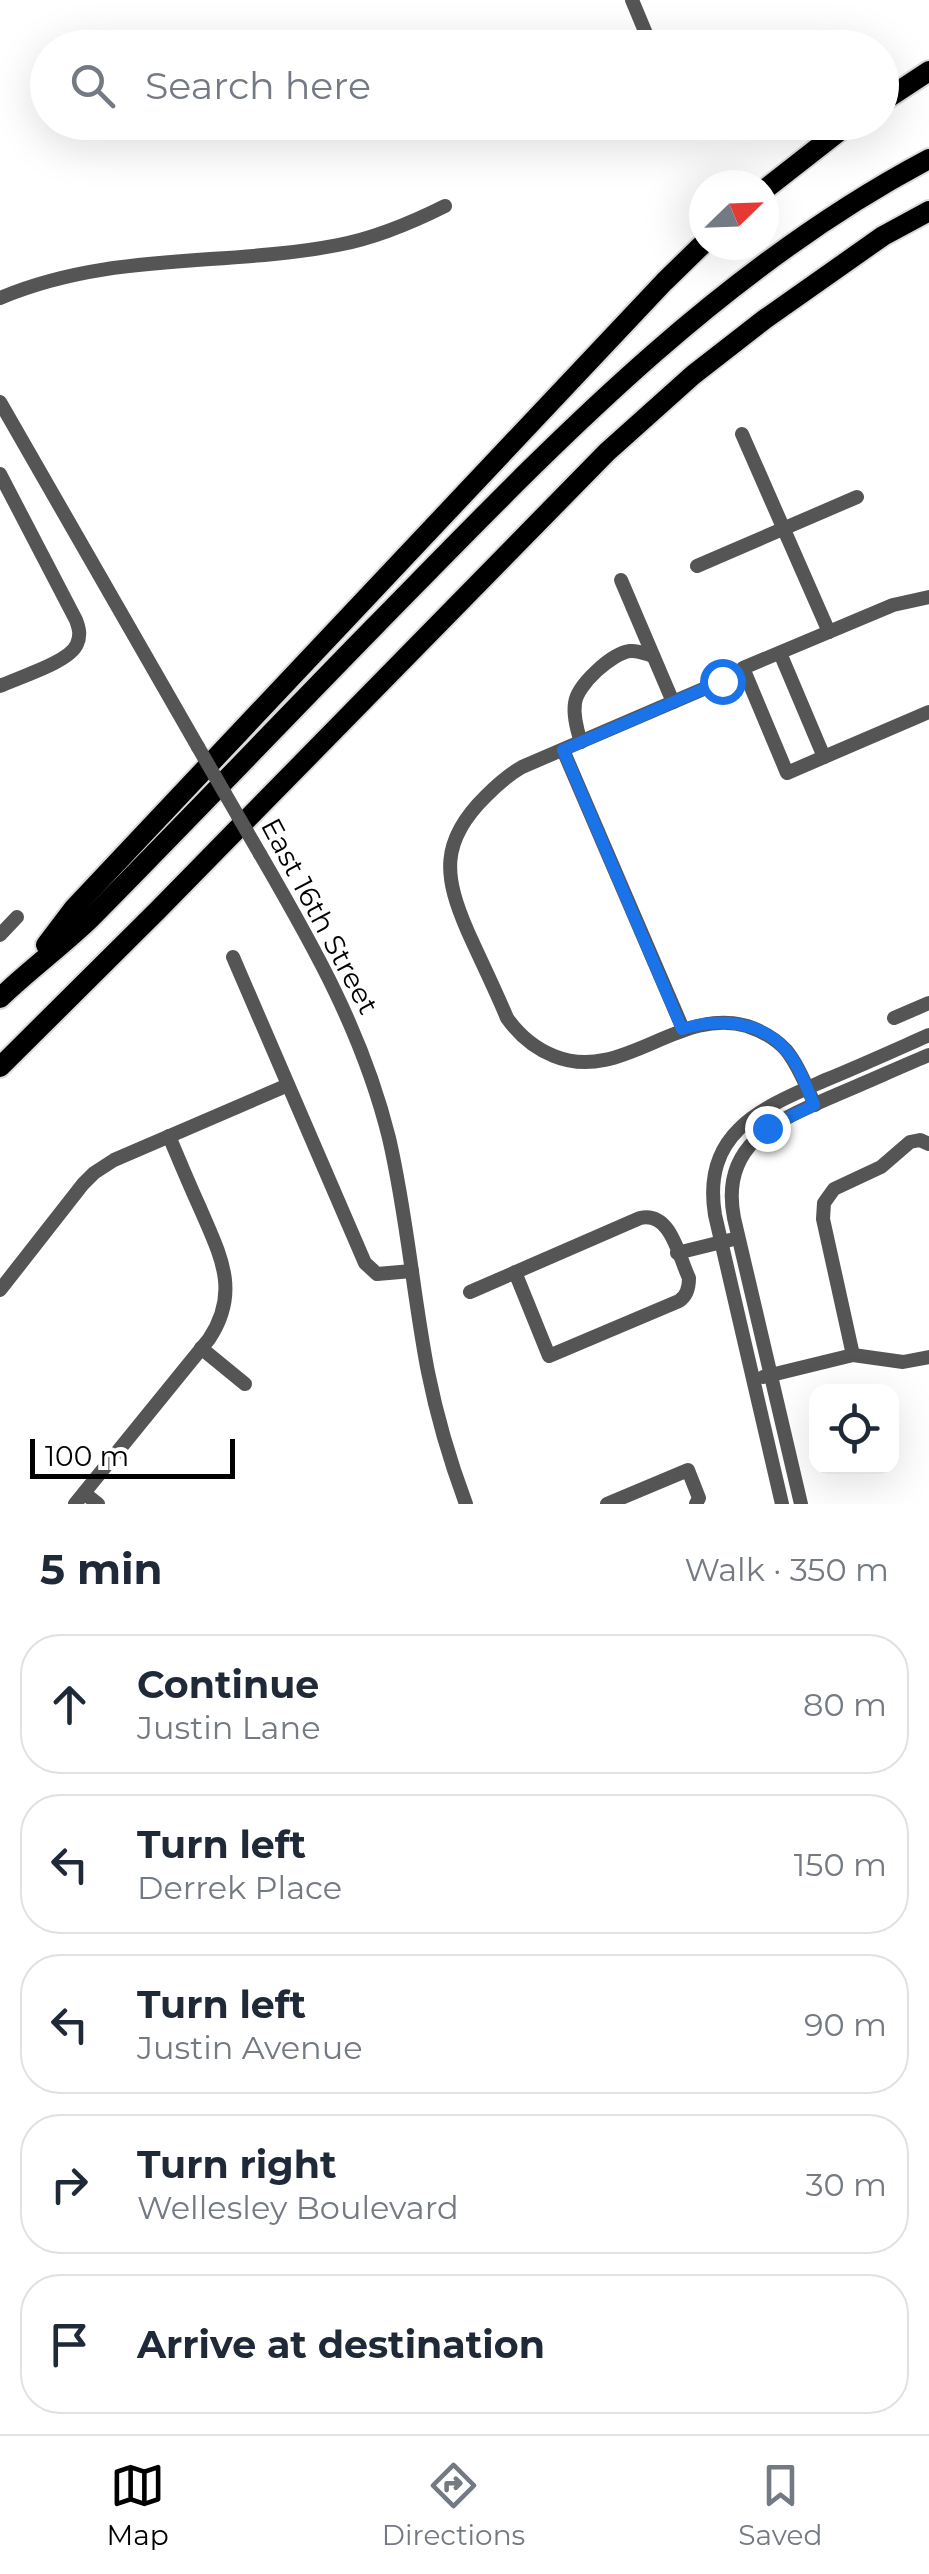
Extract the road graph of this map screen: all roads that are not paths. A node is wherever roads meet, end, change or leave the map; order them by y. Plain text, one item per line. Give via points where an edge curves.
1 (632, 0) edge
2 (644, 30) edge
3 (929, 71) edge
4 (899, 91) edge
5 (828, 140) edge
6 (929, 159) edge
7 (779, 178) edge
8 (446, 206) dead end
9 (929, 210) edge
10 (929, 224) edge
11 (689, 258) edge
12 (830, 274) junction
13 (0, 298) edge
14 (0, 402) edge
15 (742, 434) dead end
16 (0, 474) edge
17 (857, 498) dead end
18 (784, 529) junction
19 (698, 566) dead end
20 (621, 580) dead end
21 (929, 596) edge
22 (829, 632) junction
23 (780, 652) junction
24 (653, 656) junction
25 (722, 681) dead end
26 (0, 686) edge
27 (673, 702) junction
28 (929, 712) edge
29 (582, 742) junction
30 (563, 750) junction
31 (824, 758) junction
32 (17, 918) dead end
33 (0, 934) edge
34 (233, 957) dead end
35 (22, 976) junction
36 (0, 998) edge
37 (929, 1003) edge
38 (894, 1018) dead end
39 (682, 1029) junction
40 (929, 1035) edge
41 (929, 1055) edge
42 (0, 1067) edge
43 (288, 1085) junction
44 (807, 1089) junction
45 (814, 1105) junction
46 (168, 1136) junction
47 (924, 1142) edge
48 (738, 1238) junction
49 (721, 1242) junction
50 (677, 1252) junction
51 (412, 1271) junction
52 (515, 1272) junction
53 (0, 1290) edge
54 (470, 1292) dead end
55 (202, 1348) junction
56 (853, 1355) junction
57 (929, 1357) edge
58 (770, 1376) junction
59 (752, 1380) junction
60 (245, 1384) dead end
61 (80, 1499) edge
62 (98, 1504) edge
63 (466, 1504) edge
64 (607, 1504) edge
65 (696, 1504) edge
66 (782, 1504) edge
67 (800, 1504) edge

1 - 2 street
3 - 4 highway
5 - 7 highway
6 - 35 highway via 769,261 610,392 87,921
8 - 13 street via 336,246 102,268
9 - 12 highway
10 - 12 highway
11 - 35 highway via 74,908
12 - 42 highway via 694,376 608,452
14 - 51 street, East 16th Street, bridge via 328,973 389,1138
15 - 18 street
16 - 26 street via 76,620 79,640 64,658
17 - 18 street
18 - 19 street
18 - 22 street
20 - 24 street
21 - 22 street
22 - 23 street
23 - 31 street
23 - 31 street via 743,668 787,773
24 - 27 street
24 - 29 street via 621,654 582,686 574,713
25 - 27 street
27 - 29 street
28 - 31 street
29 - 30 street
30 - 39 street
30 - 39 street via 510,774 468,816 450,864 458,908 506,1018 538,1049 561,1059 600,1062
32 - 33 street
34 - 43 street
35 - 36 highway
37 - 38 street
39 - 44 street via 728,1022 760,1031 785,1049
40 - 44 street
41 - 45 street
43 - 46 street
43 - 51 street via 365,1263 377,1274
44 - 45 street
44 - 49 street via 762,1110 730,1140 714,1187
45 - 48 street via 767,1128 740,1159 731,1198
46 - 53 street via 94,1173
46 - 55 street via 225,1272 222,1310
47 - 56 street via 904,1146 825,1201 823,1219
48 - 49 street
48 - 58 street
49 - 50 street
49 - 59 street
50 - 52 street via 662,1222 643,1216
50 - 52 street via 689,1278 682,1299 550,1356
51 - 63 street, East 16th Street via 438,1417
52 - 54 street
55 - 60 street
55 - 61 street
56 - 57 street via 903,1362
56 - 58 street
58 - 59 street
58 - 67 street
59 - 66 street
61 - 62 street
64 - 65 street via 688,1470

